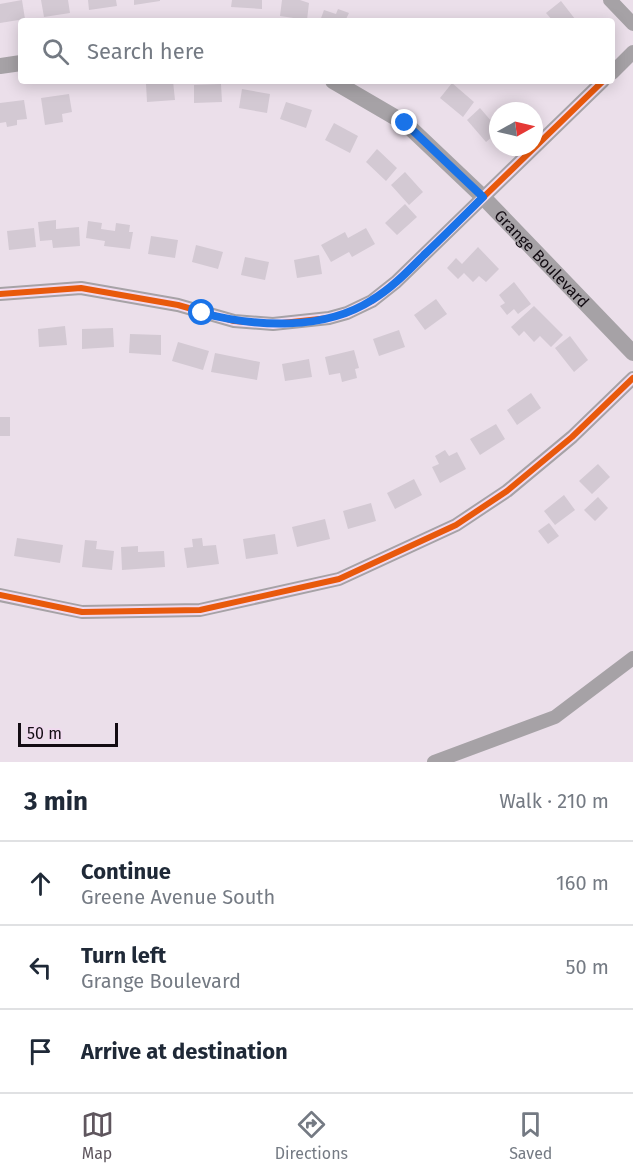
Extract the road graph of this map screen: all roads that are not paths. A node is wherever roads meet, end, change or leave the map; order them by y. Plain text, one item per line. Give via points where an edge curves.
1 (610, 0) edge
2 (633, 24) edge
3 (633, 52) edge
4 (18, 63) edge
5 (0, 66) edge
6 (615, 70) edge
7 (338, 84) edge
8 (600, 84) edge
9 (483, 197) junction
10 (0, 294) edge
11 (633, 353) edge
12 (633, 378) edge
13 (0, 595) edge
14 (633, 658) edge
15 (434, 762) edge

1 - 2 street
3 - 6 street
4 - 5 street
7 - 9 street, Grange Boulevard via 405,123
8 - 9 street
9 - 10 street via 396,282 364,305 329,318 273,324 234,321 178,305 81,288
9 - 11 street, Grange Boulevard
12 - 13 street via 572,437 507,491 456,525 339,579 200,610 82,612
14 - 15 street via 555,717

